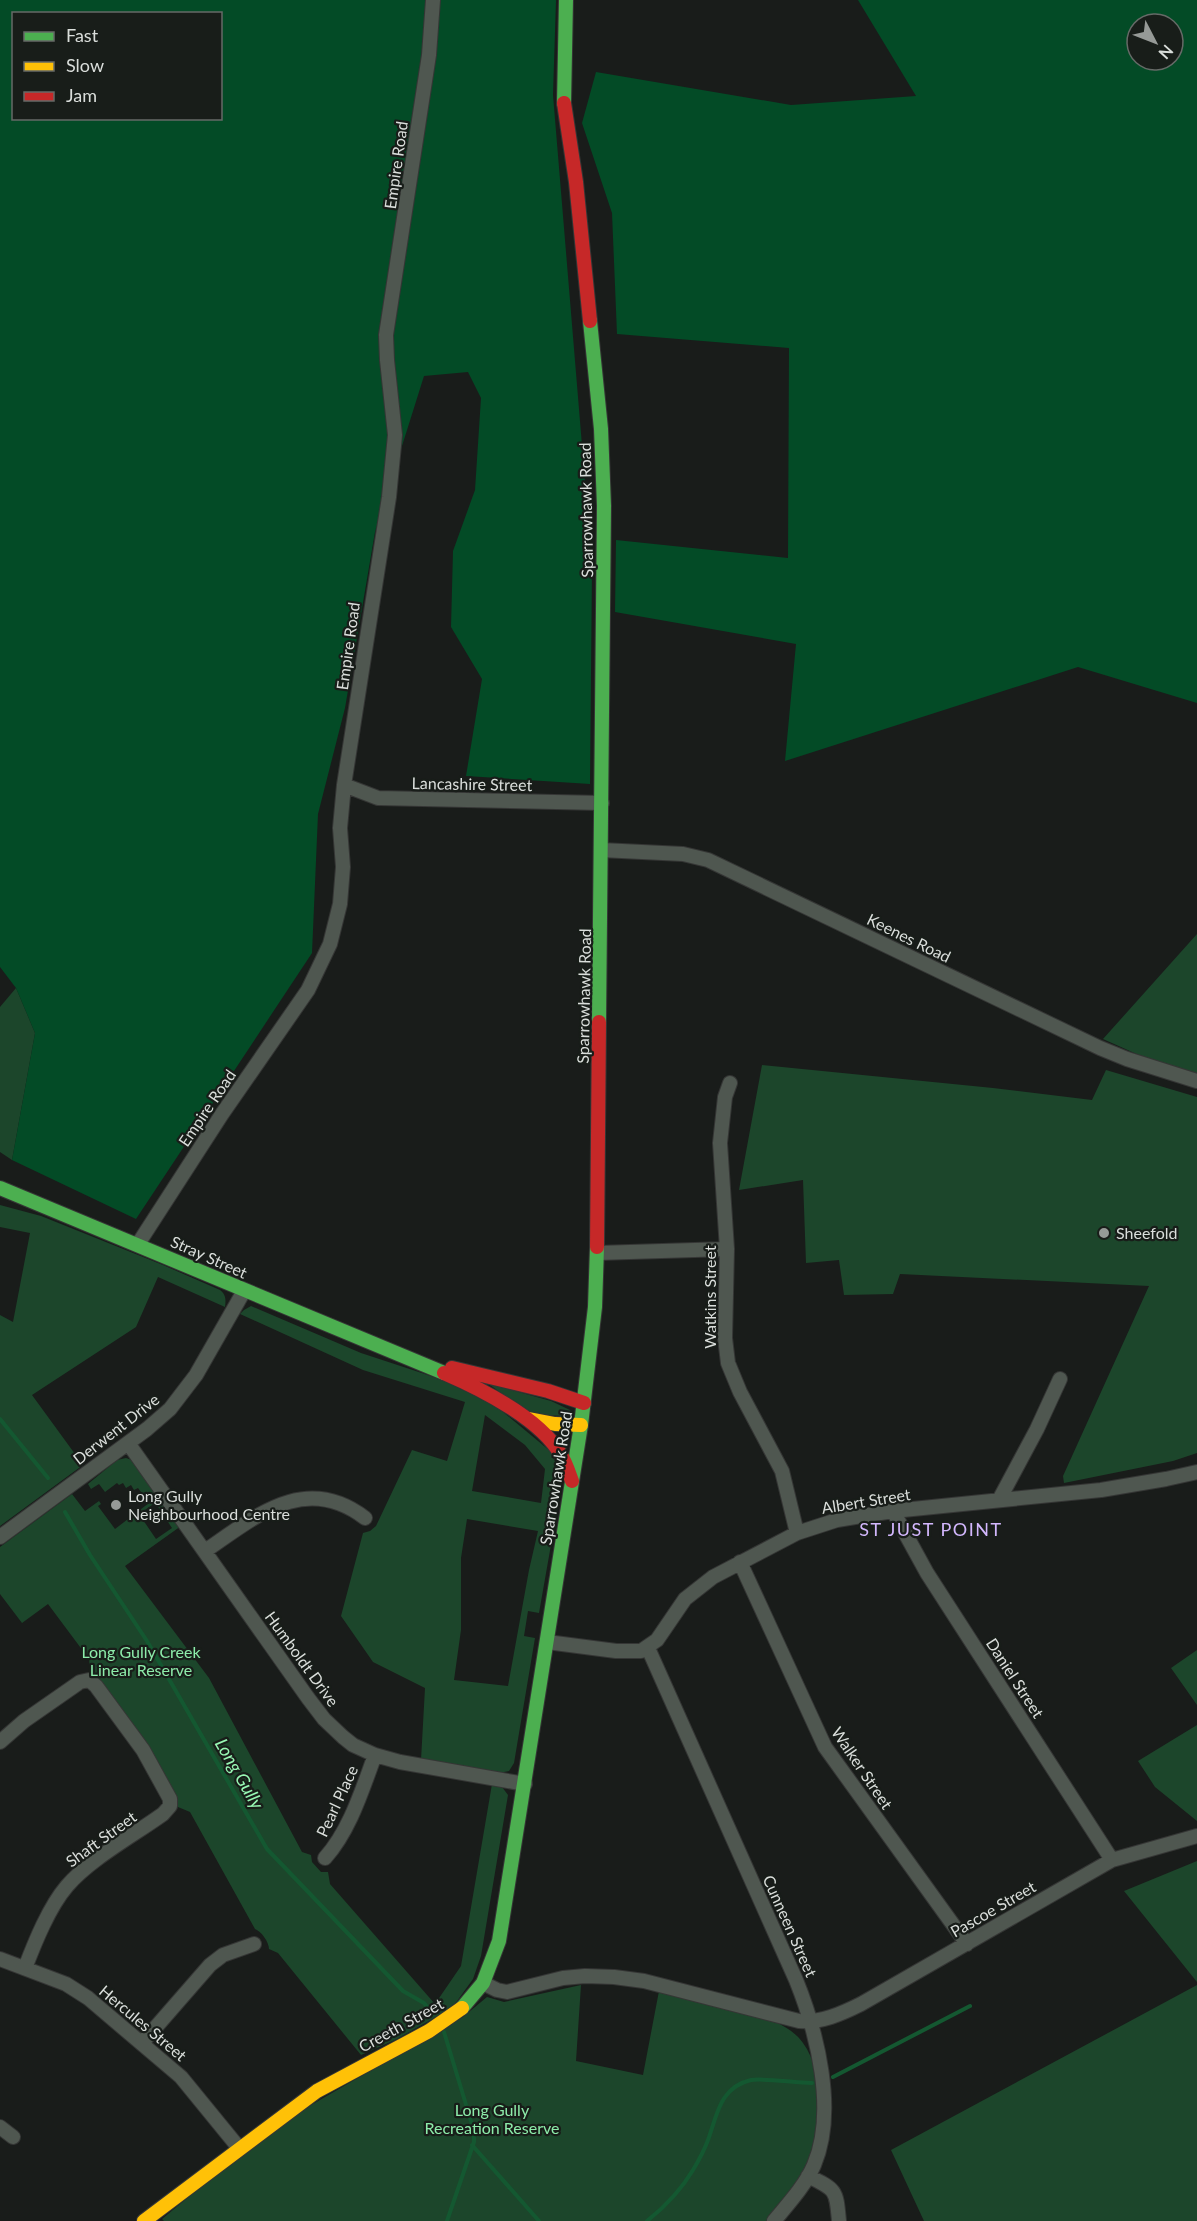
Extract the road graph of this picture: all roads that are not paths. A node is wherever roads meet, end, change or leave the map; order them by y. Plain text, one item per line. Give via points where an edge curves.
1 (433, 0) edge
2 (566, 0) edge
3 (344, 785) junction
4 (602, 803) junction
5 (601, 850) junction
6 (1197, 1081) edge
7 (730, 1083) dead end
8 (0, 1188) edge
9 (0, 1201) edge
10 (35, 1203) junction
11 (138, 1244) junction
12 (727, 1249) junction
13 (597, 1253) junction
14 (244, 1291) junction
15 (406, 1356) junction
16 (1060, 1379) dead end
17 (584, 1403) junction
18 (527, 1419) junction
19 (581, 1425) junction
20 (129, 1443) junction
21 (1197, 1472) edge
22 (572, 1481) junction
23 (999, 1500) junction
24 (893, 1511) junction
25 (365, 1518) dead end
26 (797, 1533) junction
27 (0, 1537) edge
28 (205, 1551) junction
29 (740, 1562) junction
30 (547, 1642) junction
31 (648, 1648) junction
32 (0, 1742) edge
33 (375, 1755) junction
34 (525, 1784) junction
35 (1197, 1836) edge
36 (325, 1858) dead end
37 (1113, 1860) junction
38 (254, 1944) dead end
39 (967, 1944) junction
40 (0, 1959) edge
41 (25, 1968) junction
42 (483, 1983) junction
43 (811, 2022) junction
44 (142, 2043) junction
45 (0, 2127) edge
46 (13, 2137) dead end
47 (239, 2148) junction
48 (808, 2176) junction
49 (144, 2221) edge
50 (774, 2221) edge
51 (839, 2221) edge

1 - 3 street, Empire Road via 429,55 386,335 395,435 390,488
2 - 4 main road, Sparrowhawk Road via 563,92 601,429
3 - 4 street, Lancashire Street via 378,798
3 - 11 street, Empire Road via 340,904 330,944 308,990
4 - 5 main road, Sparrowhawk Road
5 - 6 street, Keenes Road via 683,854 708,860 1100,1048
5 - 13 main road, Sparrowhawk Road
7 - 12 street, Watkins Street via 720,1143
8 - 10 main road, Stray Street
9 - 10 main road
10 - 11 main road, Stray Street
11 - 14 main road, Stray Street
12 - 13 street
12 - 26 street, Watkins Street via 728,1363 782,1471
13 - 17 main road, Sparrowhawk Road
14 - 15 main road, Stray Street
14 - 20 street, Derwent Drive via 183,1394
15 - 17 main road, Stray Street
15 - 18 main road, Stray Street via 470,1384
16 - 23 street
17 - 19 main road, Sparrowhawk Road
18 - 19 main road
18 - 22 main road, Stray Street via 556,1448
19 - 22 main road, Sparrowhawk Road
20 - 27 street, Derwent Drive
20 - 28 street, Humboldt Drive
21 - 23 street, Albert Street via 1101,1490
22 - 30 main road, Sparrowhawk Road
23 - 24 street, Albert Street
24 - 26 street, Albert Street via 837,1520
24 - 37 street, Daniel Street via 927,1573
25 - 28 street via 334,1502 299,1498 263,1512
26 - 29 street, Albert Street
28 - 33 street, Humboldt Drive via 324,1719 353,1745
29 - 31 street, Albert Street via 685,1599
29 - 39 street, Walker Street via 825,1747
30 - 31 street via 625,1652
30 - 34 main road, Sparrowhawk Road
31 - 43 street, Cunneen Street via 796,1980
32 - 41 street, Shaft Street via 24,1721 80,1682 89,1680 143,1750 169,1796 170,1806 163,1814 72,1881 57,1901
33 - 34 street, Humboldt Drive
33 - 36 street, Pearl Place via 345,1828
34 - 42 main road, Sparrowhawk Road via 499,1941
35 - 37 street, Pascoe Street
37 - 39 street, Pascoe Street
38 - 44 street via 223,1955 210,1965
39 - 43 street, Pascoe Street via 861,2004
40 - 41 street, Hercules Street
41 - 44 street, Hercules Street via 78,1990
42 - 43 street via 507,1992 563,1978 614,1977
42 - 47 main road, Creeth Street via 451,2018 317,2091
43 - 48 street, Cunneen Street via 825,2115 821,2144
44 - 47 street, Hercules Street via 187,2084
45 - 46 street
47 - 49 main road, Creeth Street
48 - 50 street, Cunneen Street
48 - 51 street via 835,2193

